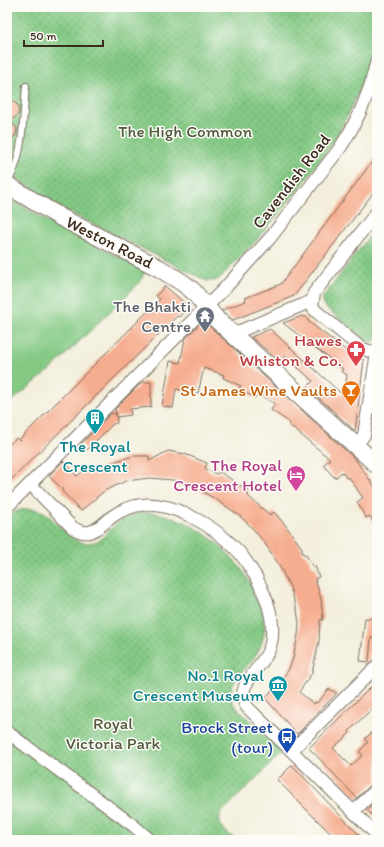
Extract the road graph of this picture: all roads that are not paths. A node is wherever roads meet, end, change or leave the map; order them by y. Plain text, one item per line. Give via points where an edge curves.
1 (377, 60) edge
2 (26, 86) dead end
3 (7, 185) edge
4 (377, 212) edge
5 (312, 301) junction
6 (206, 307) junction
7 (235, 336) junction
8 (377, 352) edge
9 (356, 446) junction
10 (377, 465) edge
11 (36, 490) dead end
12 (7, 507) edge
13 (377, 666) edge
14 (7, 732) edge
15 (292, 750) junction
16 (377, 788) edge
17 (354, 811) junction
18 (377, 835) edge
19 (150, 840) edge

1 - 6 street, Cavendish Road via 361,110 340,148 270,238
2 - 3 lane via 19,152
3 - 6 street, Weston Road via 60,217 172,275 193,290
4 - 5 street via 314,293
5 - 7 street via 240,331
5 - 8 street via 312,307 318,313 361,348
6 - 7 street, Weston Road
6 - 12 street, Cavendish Road
7 - 9 street, Weston Road
8 - 9 street via 364,435
9 - 10 street, Weston Road
11 - 15 street via 78,532 96,530 125,509 137,505 152,505 167,507 196,519 220,535 237,551 258,581 271,613 272,626 270,647 242,690 244,702
13 - 15 street
14 - 19 street
15 - 17 street
16 - 17 street
17 - 18 street

